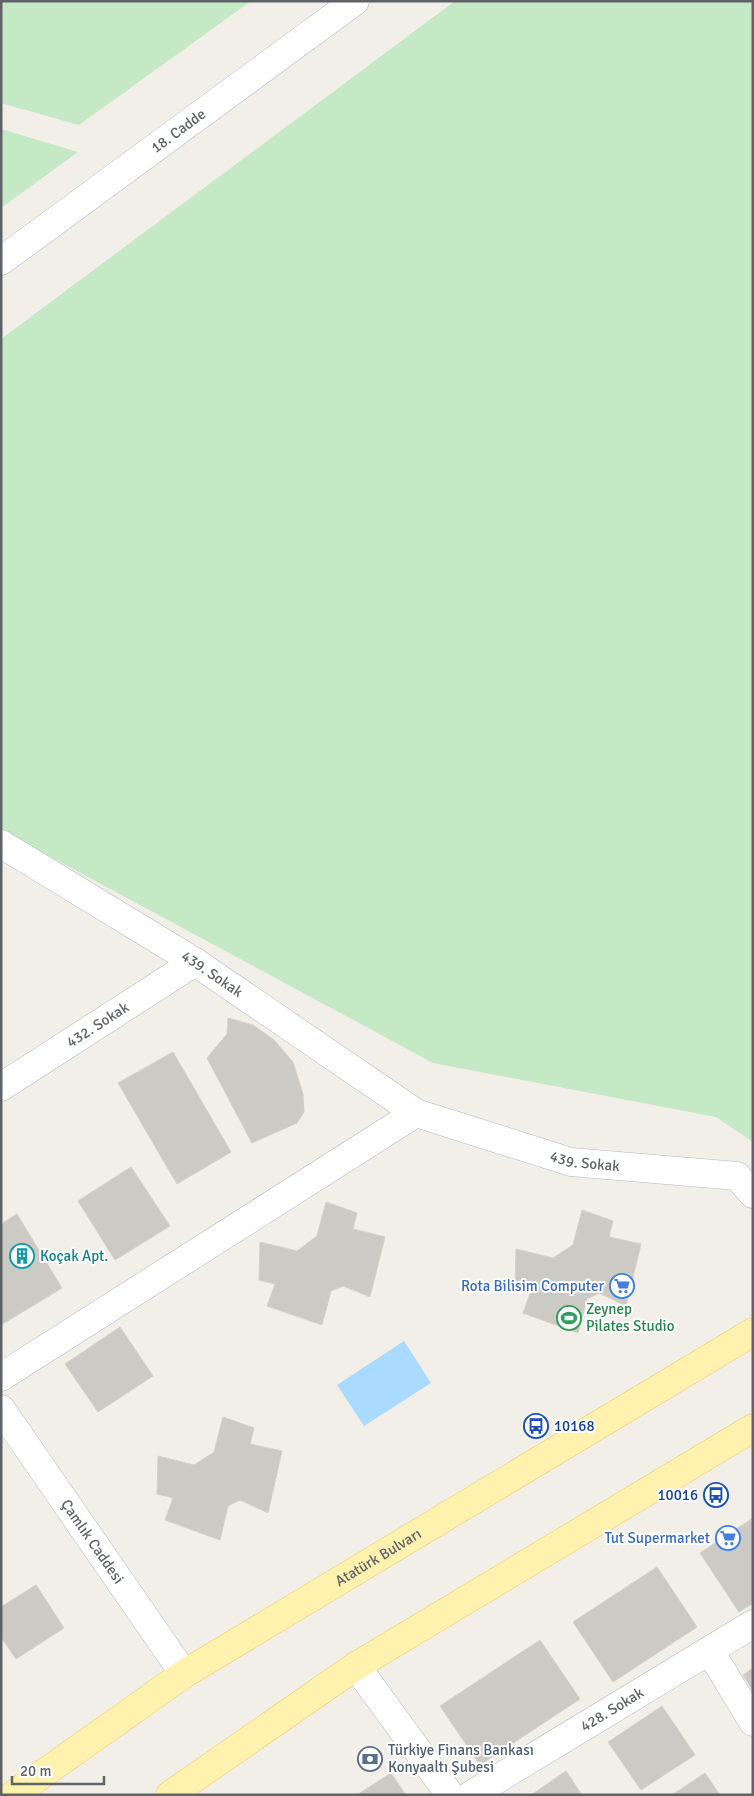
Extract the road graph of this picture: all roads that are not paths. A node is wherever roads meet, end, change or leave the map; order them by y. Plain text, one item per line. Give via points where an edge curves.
1 (355, 1) edge
2 (1, 261) edge
3 (1, 844) edge
4 (195, 962) junction
5 (1, 1087) edge
6 (416, 1113) junction
7 (753, 1194) edge
8 (753, 1332) edge
9 (1, 1377) edge
10 (1, 1409) edge
11 (753, 1428) edge
12 (753, 1624) edge
13 (710, 1651) junction
14 (356, 1666) junction
15 (184, 1674) junction
16 (753, 1722) edge
17 (13, 1795) edge
18 (170, 1795) edge
19 (450, 1795) edge
20 (470, 1795) edge

1 - 2 street, 18. Cadde
3 - 4 street, 439. Sokak
4 - 5 street, 432. Sokak
4 - 6 street, 439. Sokak
6 - 7 street, 439. Sokak via 571,1162 736,1176
6 - 9 street
8 - 15 main road, Atatürk Bulvarı
10 - 15 street, Çamlık Caddesi
11 - 14 main road
12 - 13 street, 428. Sokak
13 - 16 street
13 - 20 street, 428. Sokak
14 - 18 main road
14 - 19 street
15 - 17 main road, Atatürk Bulvarı

